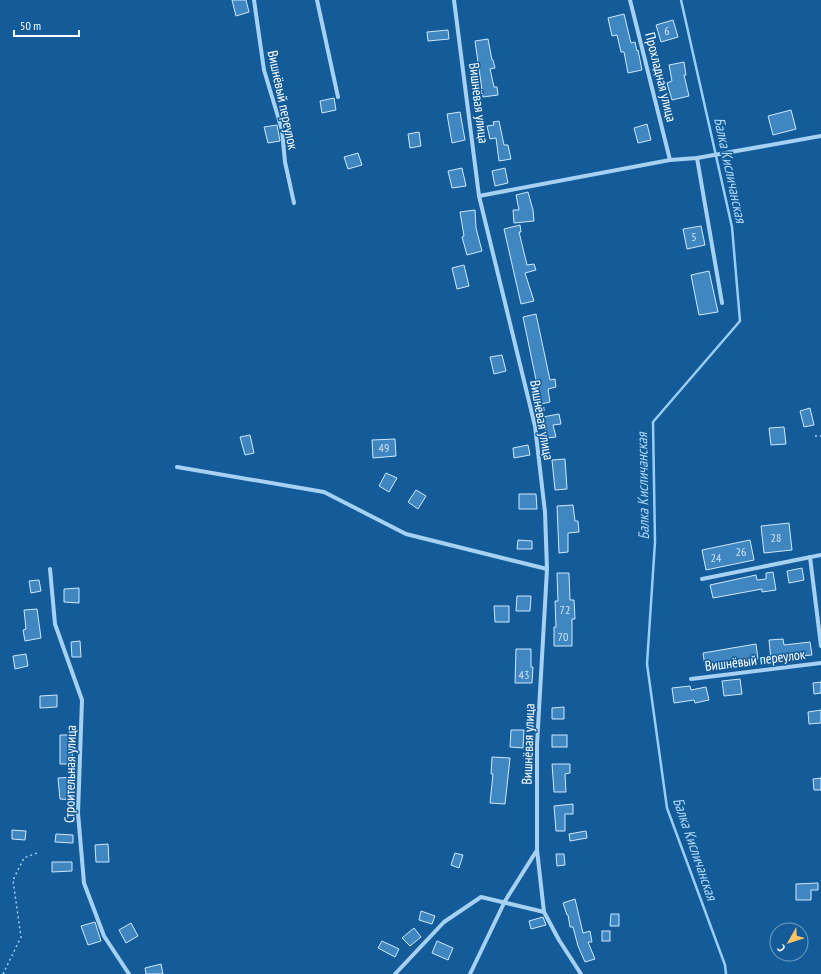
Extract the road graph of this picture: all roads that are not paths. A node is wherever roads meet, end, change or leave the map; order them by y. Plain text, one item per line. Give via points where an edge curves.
1 (254, 0) edge
2 (317, 0) edge
3 (454, 0) edge
4 (630, 0) edge
5 (338, 97) dead end
6 (821, 136) edge
7 (697, 158) junction
8 (670, 160) junction
9 (480, 196) junction
10 (294, 203) dead end
11 (722, 303) dead end
12 (176, 466) dead end
13 (821, 555) edge
14 (810, 557) junction
15 (50, 569) dead end
16 (546, 569) junction
17 (702, 579) dead end
18 (821, 646) edge
19 (821, 663) edge
20 (692, 679) dead end
21 (537, 850) junction
22 (505, 901) junction
23 (544, 912) junction
24 (129, 974) edge
25 (395, 974) edge
26 (470, 974) edge
27 (581, 974) edge

1 - 10 street, Вишнёвый переулок via 264,70 282,130 285,162
2 - 5 street
3 - 9 street, Вишнёвая улица
4 - 8 street, Прохладная улица
6 - 7 street
7 - 8 street
7 - 11 street
8 - 9 street
9 - 16 street, Вишнёвая улица via 535,426 545,512
12 - 16 street via 324,492 406,534
13 - 14 street
14 - 17 street
14 - 18 street
15 - 24 street, Строительная улица via 56,624 82,700 78,813 84,883 104,936
16 - 21 street, Вишнёвая улица via 537,745
19 - 20 street, Вишнёвый переулок
21 - 22 street
21 - 23 street, Вишнёвая улица
22 - 23 street
22 - 25 street via 481,897 444,922
22 - 26 street
23 - 27 street, Вишнёвая улица

